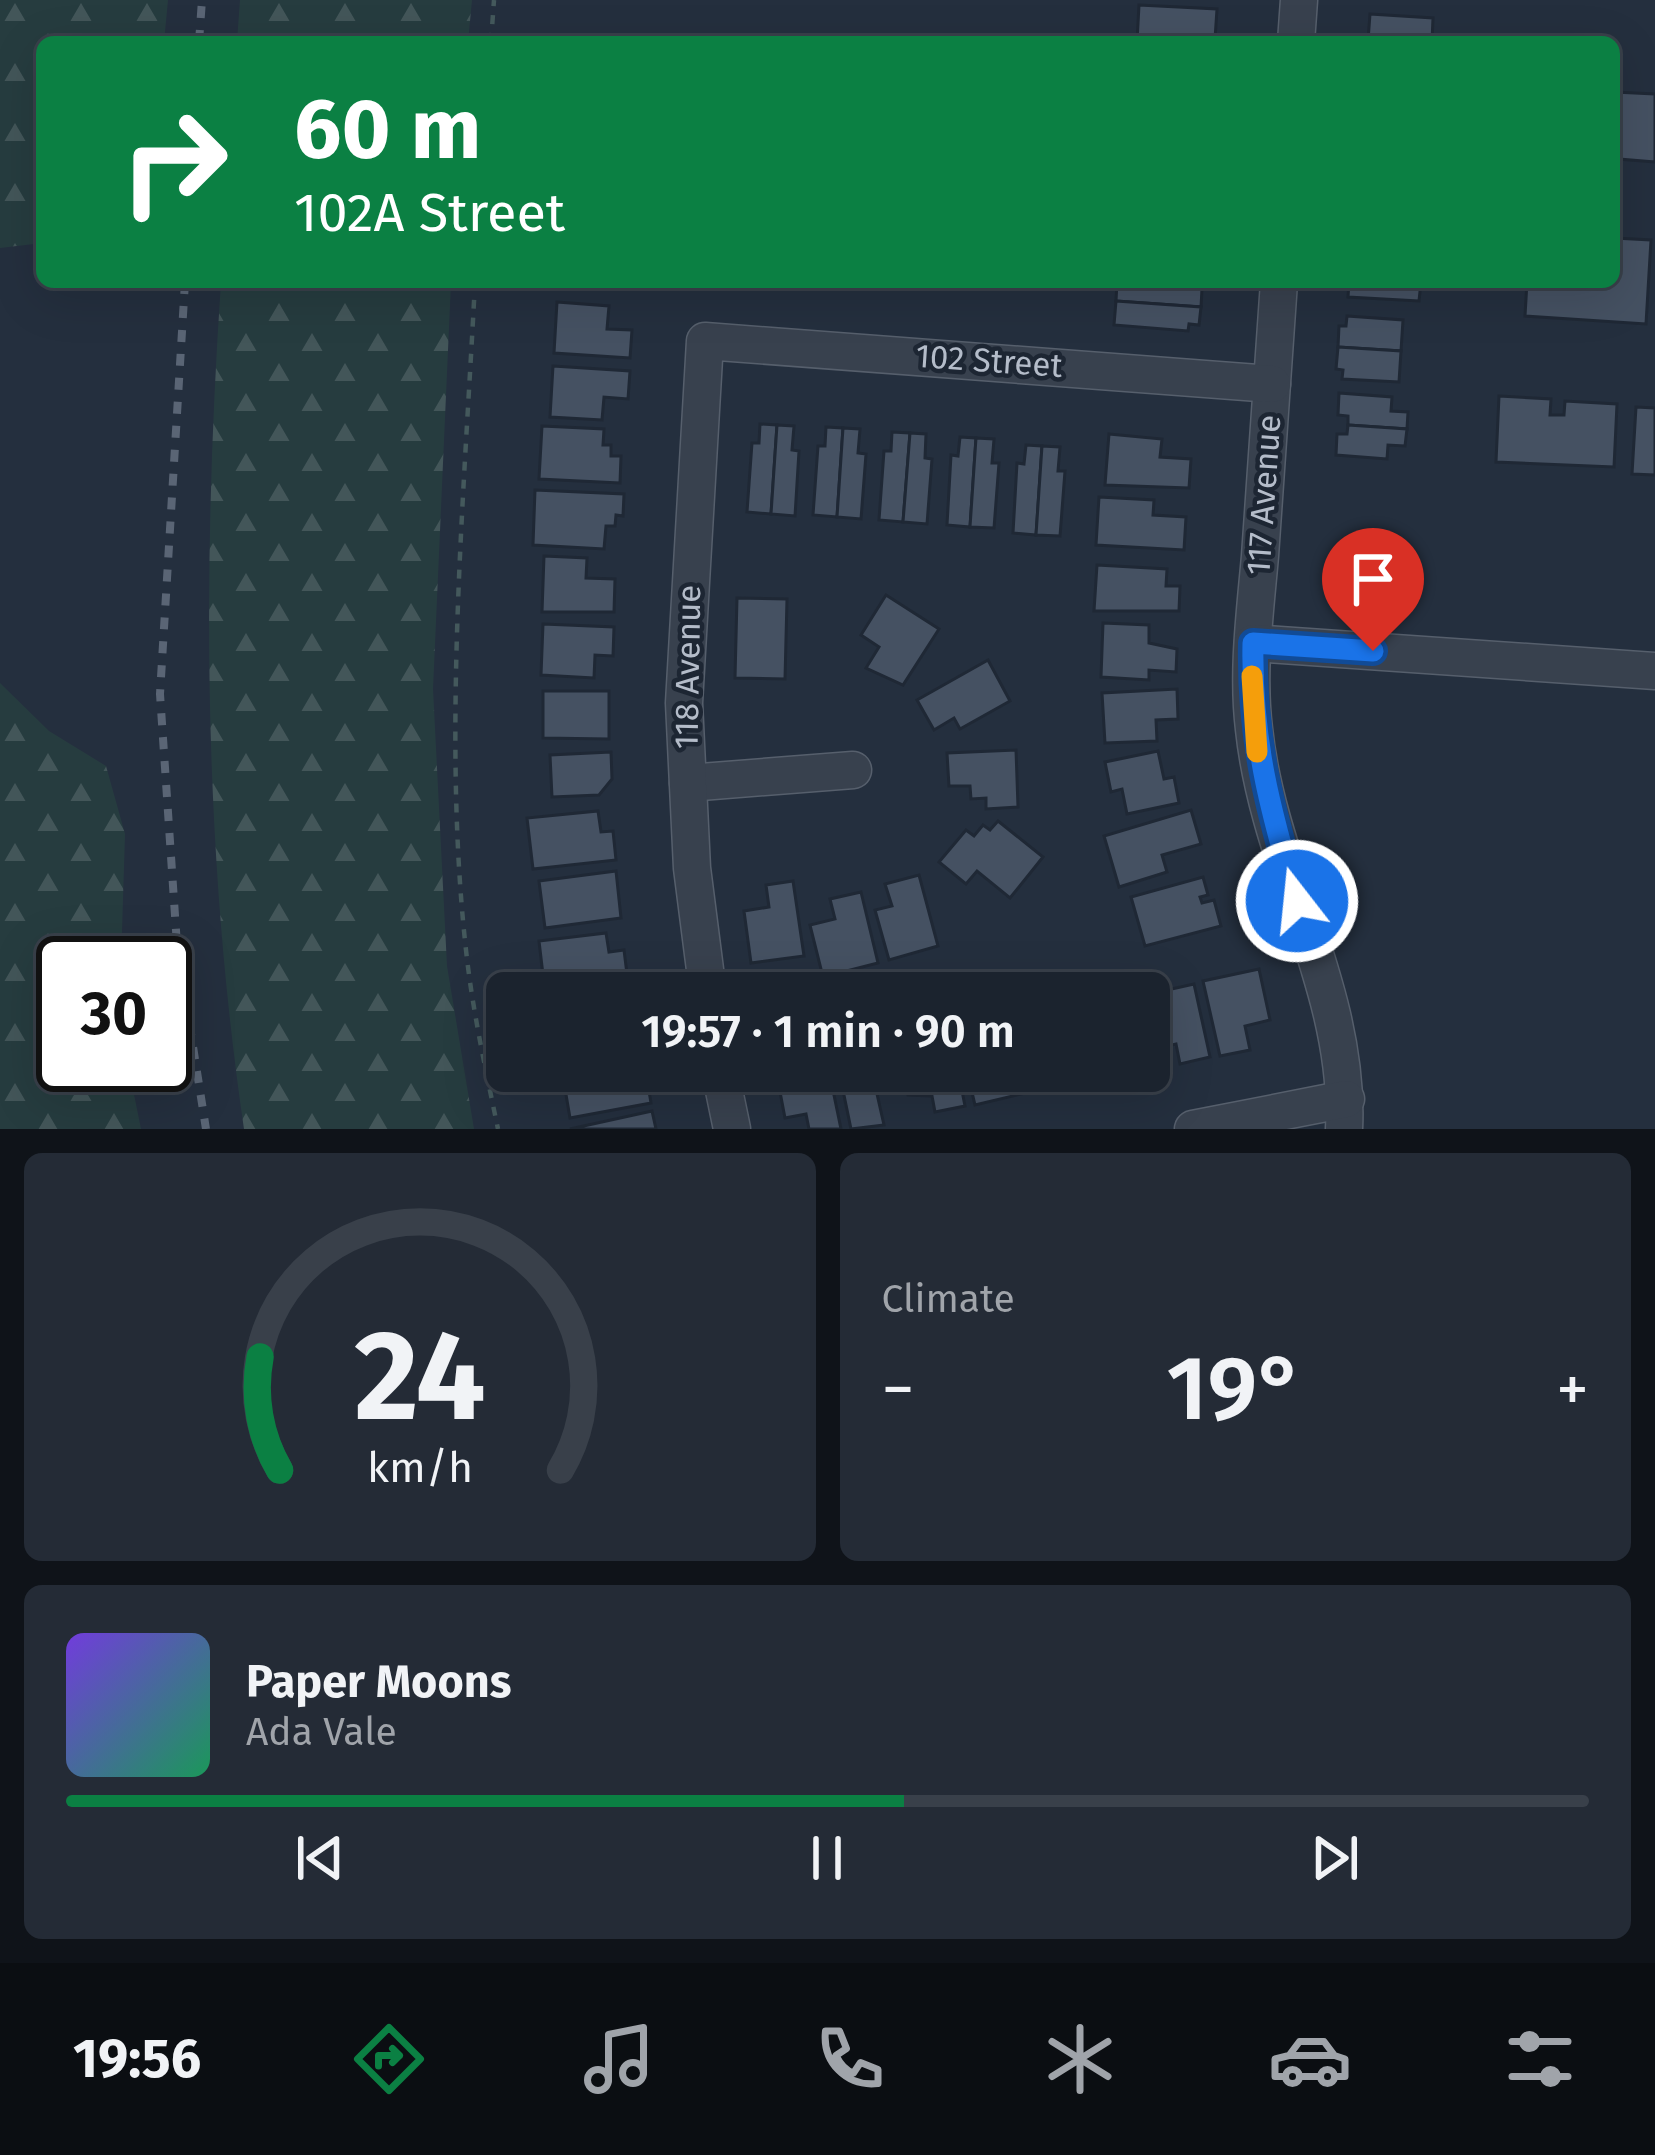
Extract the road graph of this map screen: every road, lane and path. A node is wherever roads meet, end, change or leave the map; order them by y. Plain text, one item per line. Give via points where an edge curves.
1 (494, 0) edge
2 (1299, 0) edge
3 (491, 36) edge
4 (1296, 36) edge
5 (475, 288) edge
6 (1279, 288) edge
7 (705, 341) joint
8 (1272, 384) junction
9 (1253, 643) junction
10 (1655, 671) edge
11 (853, 770) dead end
12 (688, 783) junction
13 (707, 972) edge
14 (724, 1092) edge
15 (1345, 1114) edge
16 (498, 1129) edge
17 (732, 1129) edge
18 (1193, 1129) edge

1 - 3 path
2 - 4 street
5 - 16 path via 458,801 467,965
6 - 8 street, 117 Avenue
7 - 8 street, 102 Street
7 - 12 street, 118 Avenue via 685,683
8 - 9 street, 117 Avenue
9 - 10 street
9 - 15 street, 117 Avenue via 1261,776 1334,1026
11 - 12 street
12 - 13 street, 118 Avenue
14 - 17 street
15 - 18 street

